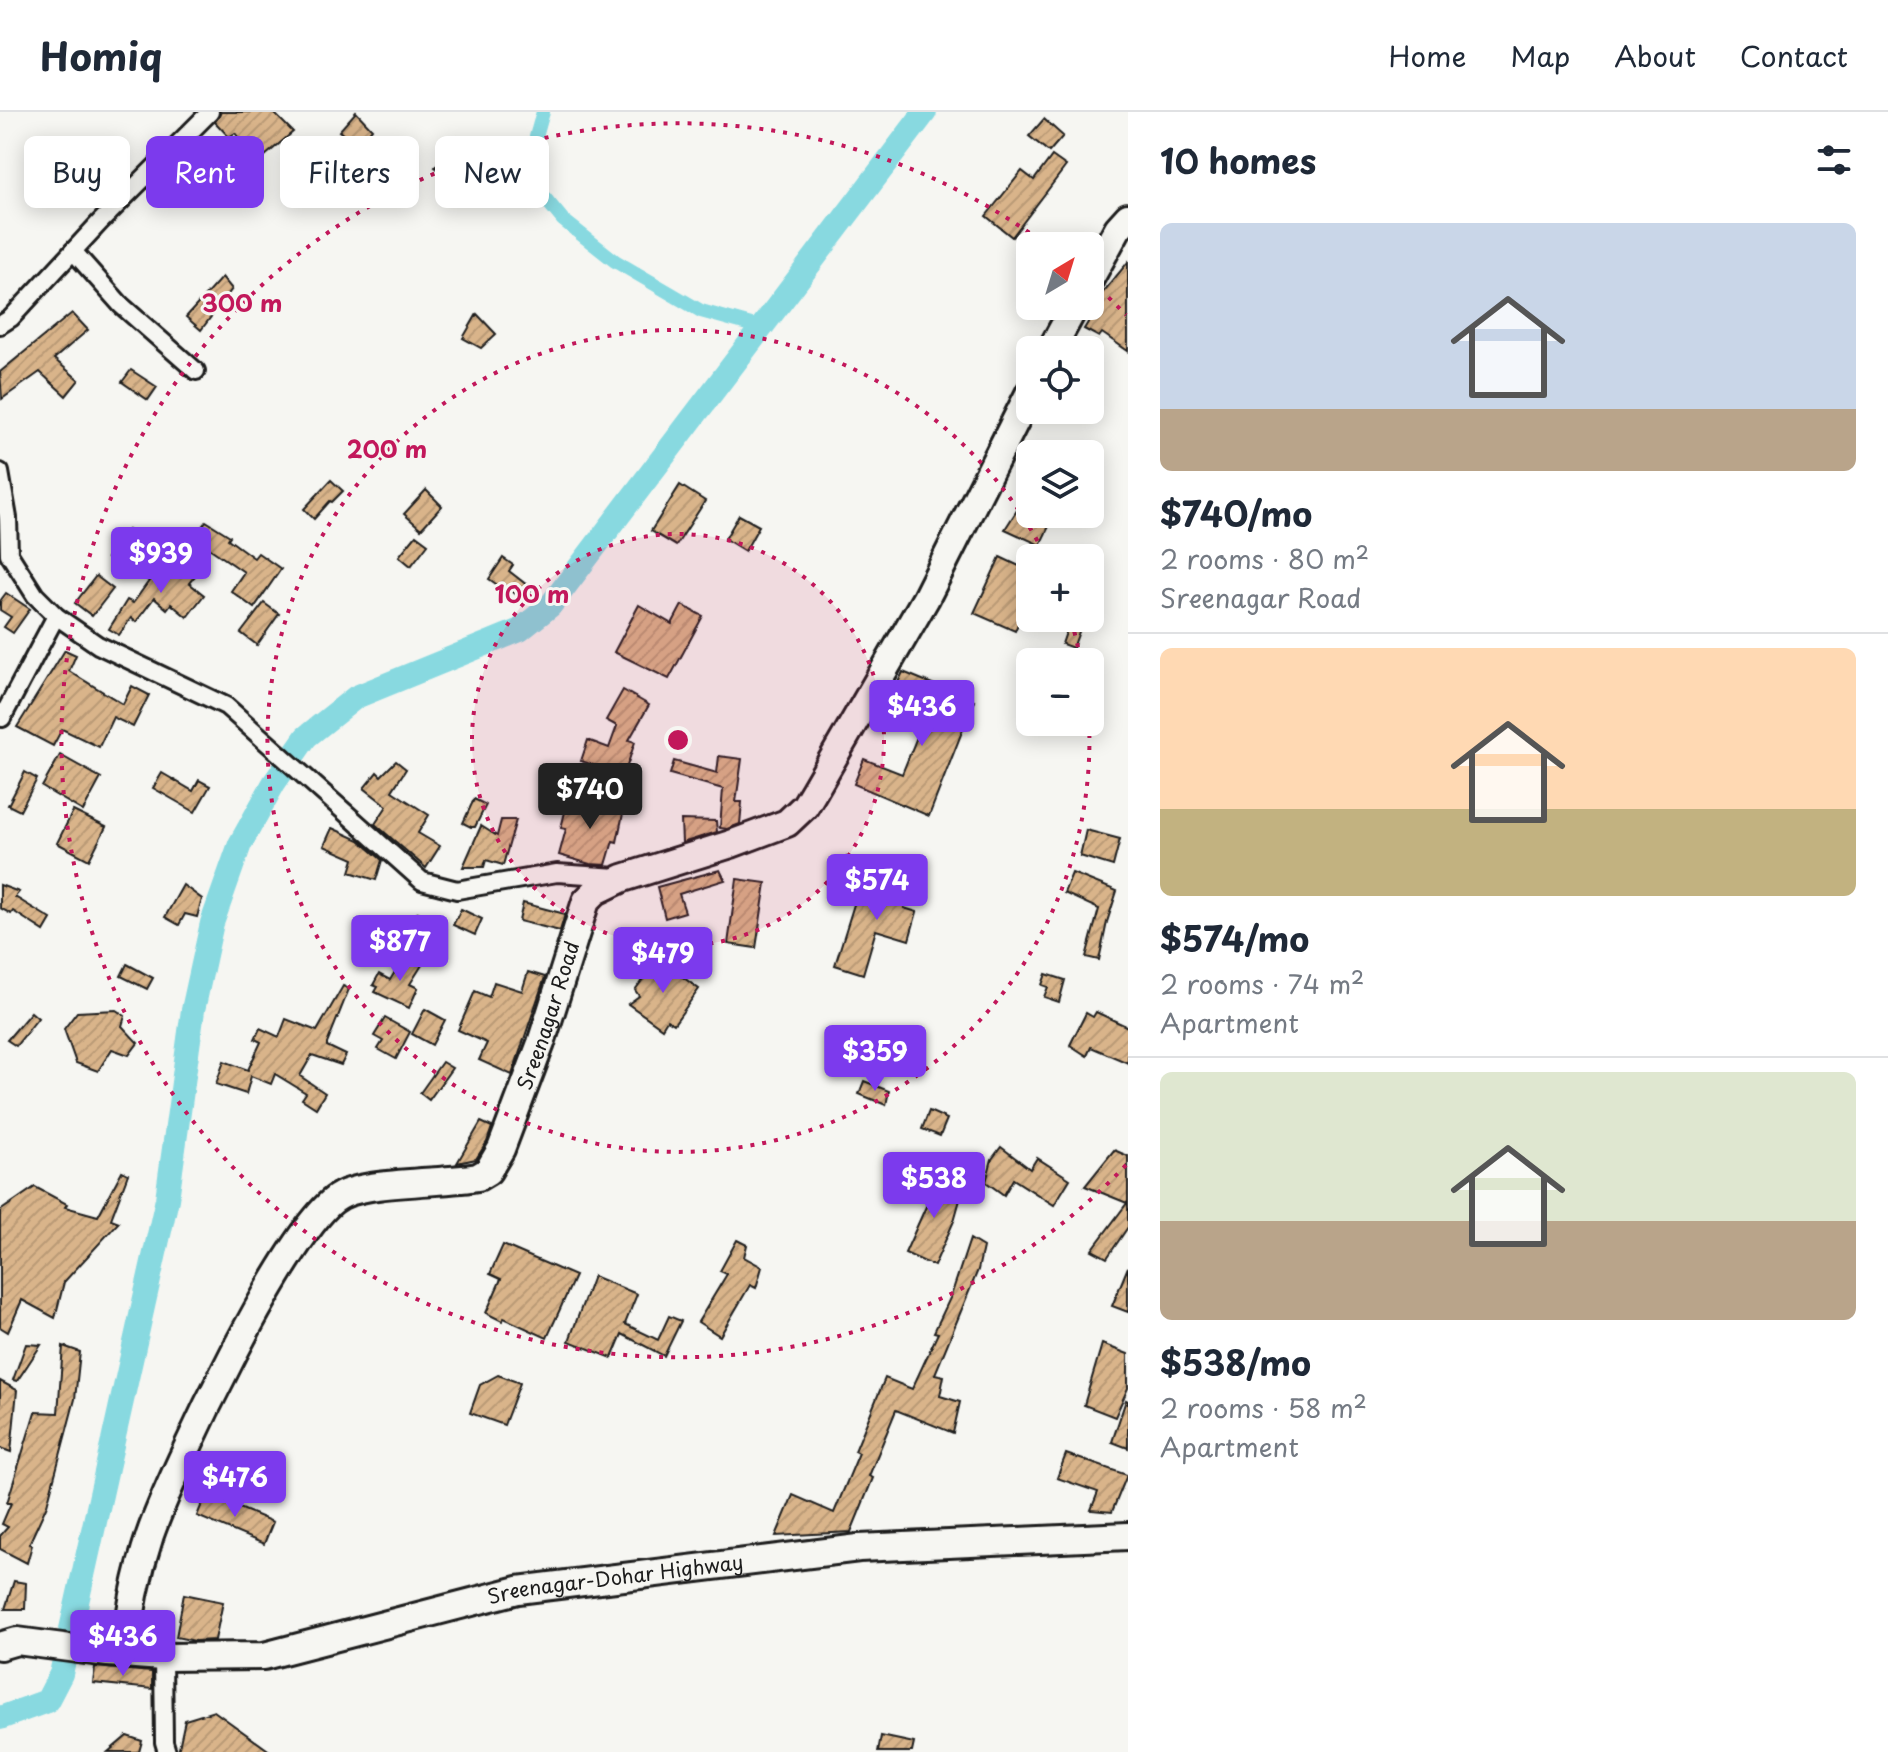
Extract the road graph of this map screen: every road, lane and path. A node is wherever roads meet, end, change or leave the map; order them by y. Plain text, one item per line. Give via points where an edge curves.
1 (210, 112) edge
2 (1128, 217) edge
3 (73, 251) junction
4 (1104, 254) edge
5 (0, 325) edge
6 (196, 371) dead end
7 (1016, 420) edge
8 (0, 472) edge
9 (4, 556) edge
10 (56, 616) junction
11 (2, 718) dead end
12 (623, 878) junction
13 (1128, 1536) edge
14 (8, 1643) edge
15 (117, 1653) junction
16 (163, 1657) junction
17 (167, 1752) edge

1 - 3 street
2 - 4 main road
3 - 5 street
3 - 6 street via 121,305
7 - 12 main road, Sreenagar Road via 926,598 805,806 787,823
8 - 9 street via 8,518
9 - 10 street
10 - 11 street
10 - 12 street via 98,645 226,706 422,881 457,890 557,873
12 - 15 main road, Sreenagar Road via 596,891 581,912 541,1043 488,1171 478,1177 342,1194 306,1232 267,1294 189,1445 151,1531
13 - 16 main road, Sreenagar-Dohar Highway via 859,1548 549,1586 264,1656
14 - 15 main road, Sreenagar-Dohar Highway
15 - 16 main road, Sreenagar-Dohar Highway
16 - 17 street

